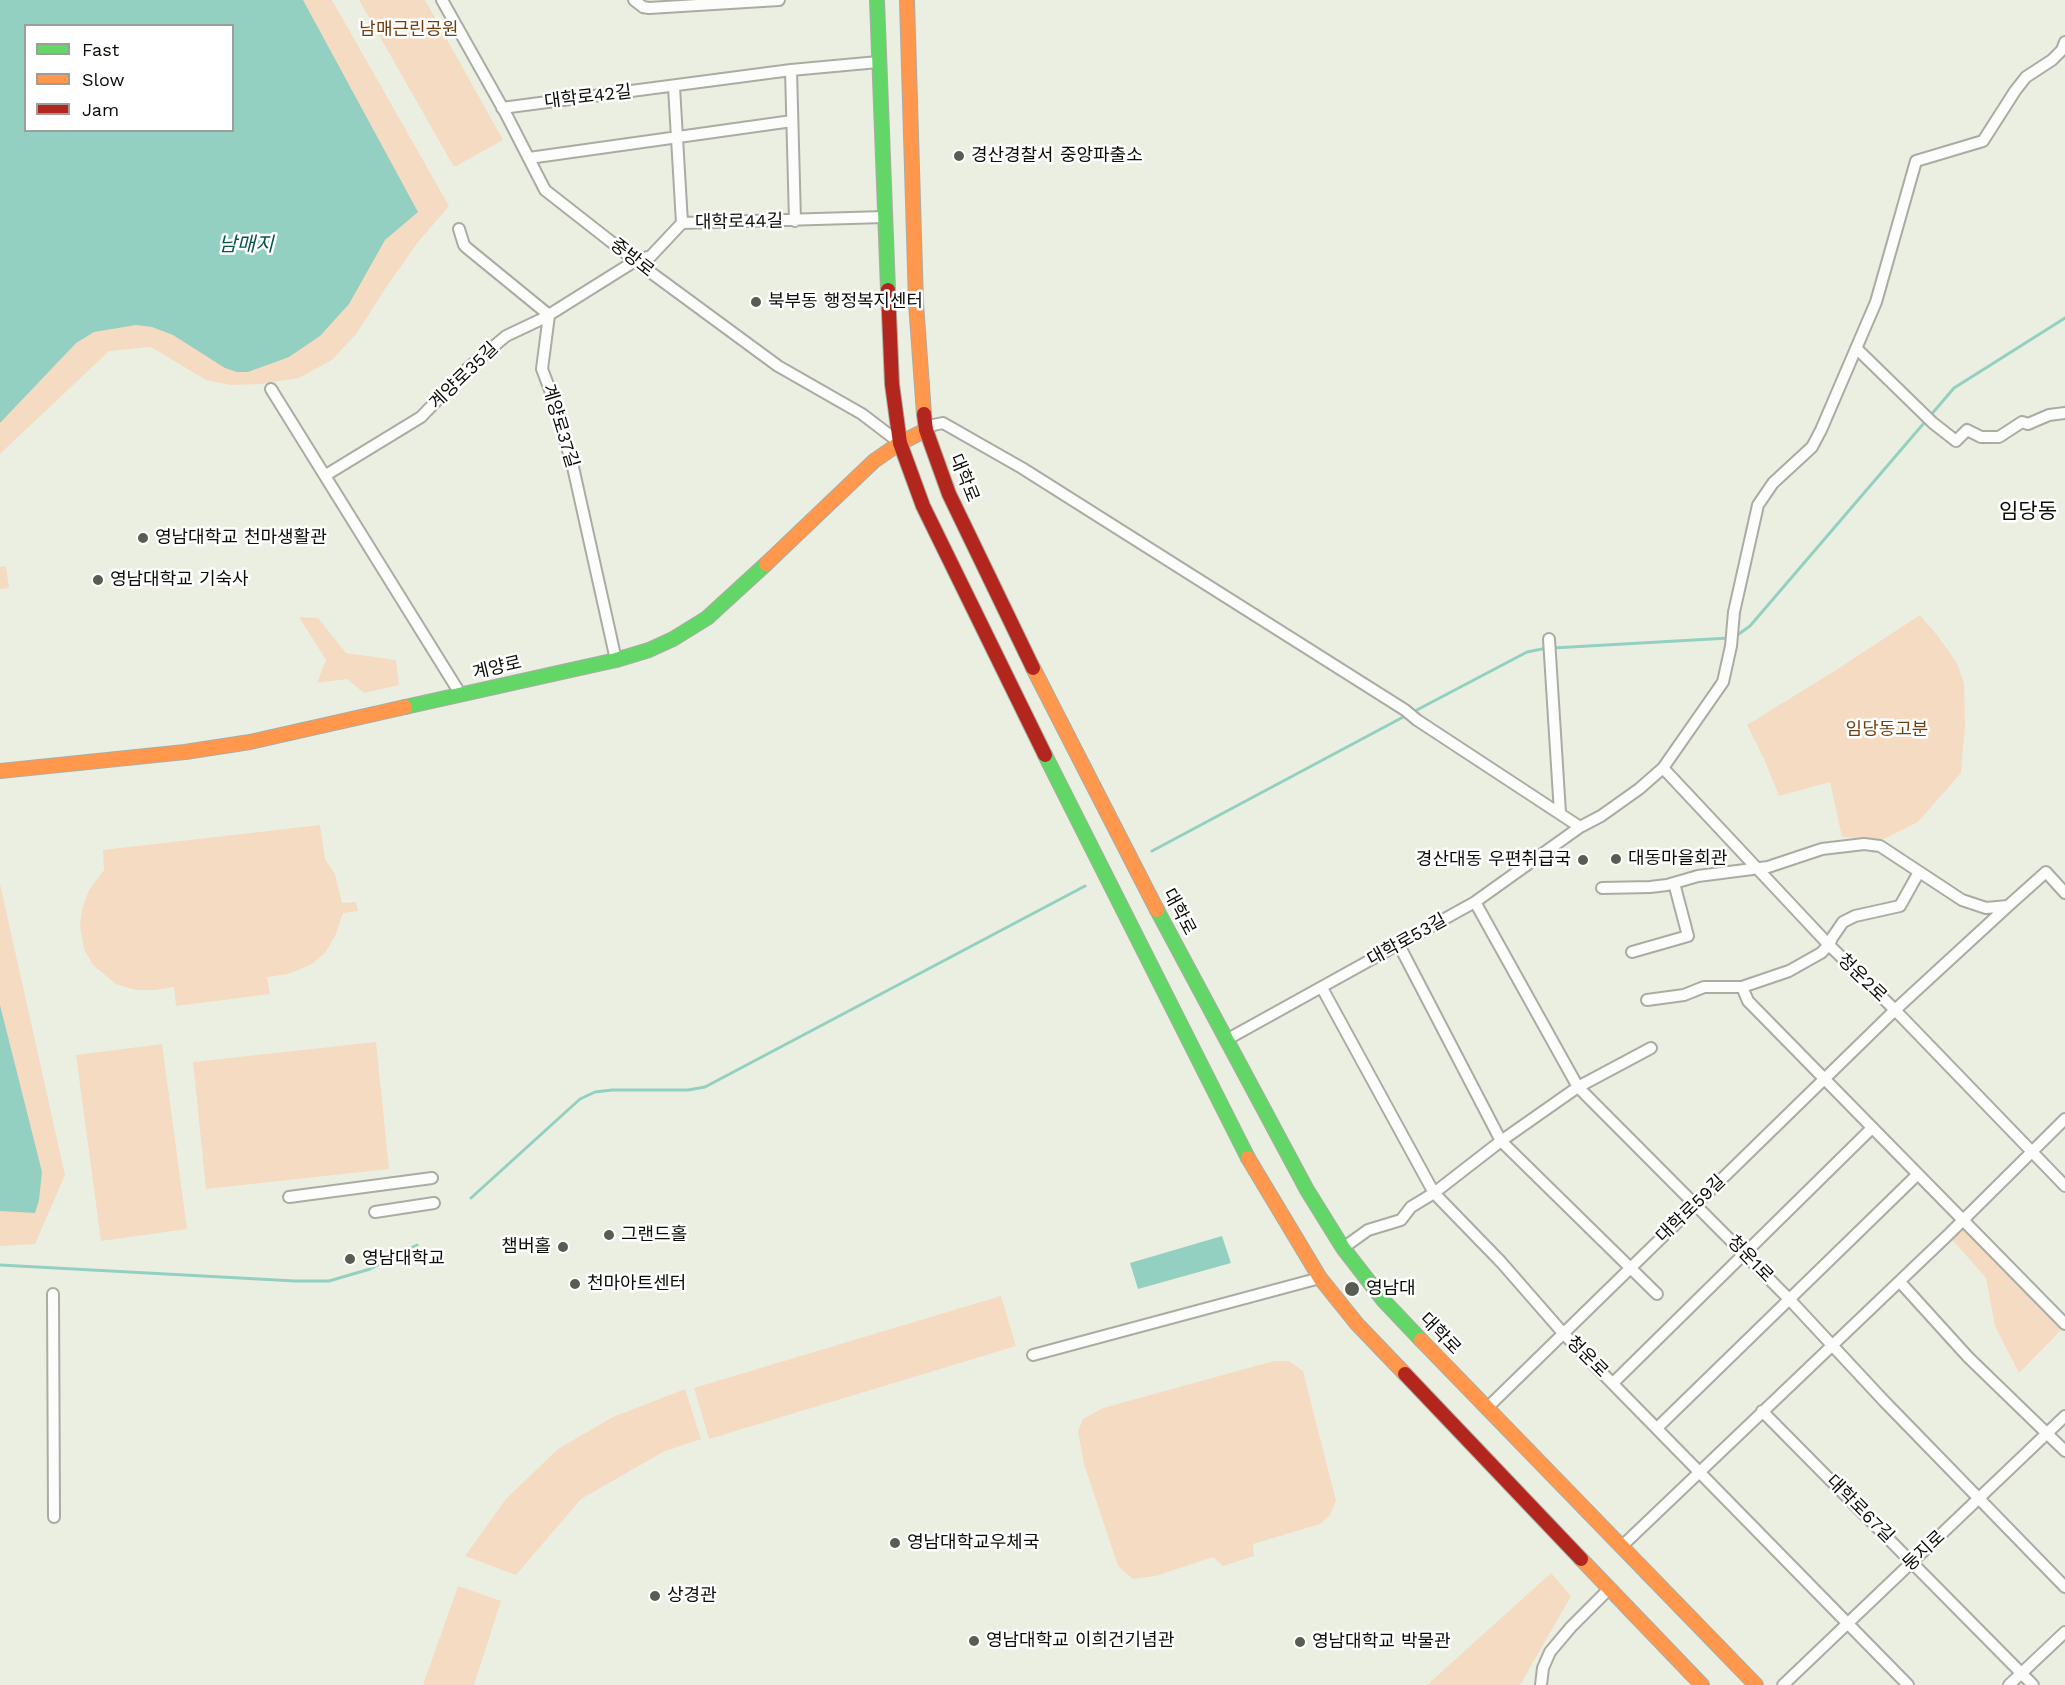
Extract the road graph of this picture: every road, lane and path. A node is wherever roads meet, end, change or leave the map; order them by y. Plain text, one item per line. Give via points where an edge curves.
1 (442, 0) edge
2 (634, 0) edge
3 (779, 0) edge
4 (877, 0) edge
5 (907, 0) edge
6 (707, 3) edge
7 (2065, 42) edge
8 (878, 62) junction
9 (791, 70) junction
10 (674, 87) junction
11 (502, 108) junction
12 (792, 121) junction
13 (678, 137) junction
14 (529, 158) junction
15 (885, 218) junction
16 (795, 221) junction
17 (682, 223) junction
18 (459, 229) dead end
19 (635, 261) junction
20 (549, 315) junction
21 (1856, 348) junction
22 (271, 389) dead end
23 (2065, 413) edge
24 (926, 430) junction
25 (900, 442) junction
26 (326, 475) junction
27 (1549, 639) dead end
28 (616, 660) junction
29 (461, 695) junction
30 (1663, 768) junction
31 (0, 771) edge
32 (1560, 813) junction
33 (1580, 827) junction
34 (1756, 869) junction
35 (1919, 872) junction
36 (1674, 883) junction
37 (1602, 888) dead end
38 (2065, 893) edge
39 (1475, 902) junction
40 (2008, 906) junction
41 (1399, 945) junction
42 (1829, 945) junction
43 (1632, 952) dead end
44 (1742, 987) junction
45 (1322, 988) junction
46 (1647, 1000) dead end
47 (1895, 1010) junction
48 (1226, 1040) junction
49 (1652, 1048) dead end
50 (1824, 1078) junction
51 (1578, 1087) junction
52 (2065, 1119) edge
53 (1872, 1128) junction
54 (1501, 1141) junction
55 (2031, 1152) junction
56 (1917, 1175) junction
57 (432, 1178) dead end
58 (2065, 1186) edge
59 (1434, 1193) junction
60 (289, 1197) dead end
61 (434, 1203) dead end
62 (1697, 1205) junction
63 (375, 1212) dead end
64 (1962, 1221) junction
65 (1343, 1248) junction
66 (1744, 1253) junction
67 (1630, 1268) junction
68 (1320, 1278) junction
69 (1900, 1281) junction
70 (53, 1294) dead end
71 (1657, 1294) dead end
72 (1790, 1300) junction
73 (2065, 1324) edge
74 (1563, 1333) junction
75 (1833, 1344) junction
76 (1033, 1355) dead end
77 (1613, 1383) junction
78 (1487, 1408) junction
79 (1762, 1411) junction
80 (2065, 1416) edge
81 (1657, 1428) junction
82 (2048, 1432) junction
83 (2065, 1451) edge
84 (1699, 1472) junction
85 (1978, 1499) junction
86 (54, 1517) dead end
87 (1621, 1547) junction
88 (1912, 1562) junction
89 (2065, 1587) edge
90 (1609, 1589) junction
91 (1847, 1623) junction
92 (2065, 1632) edge
93 (2021, 1674) junction
94 (1541, 1685) edge
95 (1702, 1685) edge
96 (1756, 1685) edge
97 (1783, 1685) edge
98 (1908, 1685) edge
99 (2009, 1685) edge
100 (2033, 1685) edge

1 - 11 street, 중방로
2 - 6 street via 650,8
3 - 6 street
4 - 8 main road
5 - 24 main road, 대학로 via 916,303
7 - 21 street, 대학로53길 via 2052,60 2026,77 1983,141 1916,162 1876,302
8 - 9 street, 대학로42길
8 - 15 main road
9 - 10 street, 대학로42길
9 - 12 street
10 - 11 street, 대학로42길
10 - 13 street
11 - 14 street, 중방로
12 - 13 street
12 - 16 street, 대학로44길
13 - 14 street
13 - 17 street, 대학로44길
14 - 19 street, 중방로 via 545,190
15 - 16 street, 대학로44길
15 - 25 main road via 892,388
16 - 17 street, 대학로44길
17 - 19 street, 대학로44길 via 651,256
18 - 20 street via 467,249
19 - 20 street, 계양로35길
19 - 25 street, 중방로 via 778,366 862,414
20 - 26 street, 계양로35길 via 506,336 468,368 421,417
20 - 28 street, 계양로37길 via 542,369 573,467
21 - 23 street via 1956,441 1967,430 1981,437 2000,437 2022,422 2028,424
21 - 30 street, 대학로53길 via 1812,447 1773,483 1758,505 1723,682
22 - 26 street
24 - 25 main road, 계양로
24 - 32 street via 944,423 992,450 1405,710
24 - 48 main road, 대학로 via 949,494 1027,655
25 - 28 main road, 계양로 via 874,461 707,618 673,639
25 - 68 main road via 923,506 1050,766 1249,1159
26 - 29 street
27 - 32 street
28 - 29 main road, 계양로
29 - 31 main road, 계양로 via 185,753
30 - 33 street, 대학로53길 via 1632,794
30 - 34 street, 청운2로
32 - 33 street
33 - 39 street, 대학로53길
34 - 35 street via 1822,849 1864,844 1880,846
34 - 36 street
34 - 42 street, 청운2로
35 - 40 street via 1962,900 1986,908
35 - 42 street via 1900,906 1843,922
36 - 37 street
36 - 43 street via 1688,936
38 - 40 street, 대학로59길 via 2046,872
39 - 41 street, 대학로53길
39 - 51 street, 청운1로
40 - 47 street, 대학로59길
41 - 45 street, 대학로53길
41 - 54 street
42 - 44 street via 1789,971
42 - 47 street, 청운2로
44 - 46 street via 1704,987 1684,995
44 - 50 street via 1748,1001
45 - 48 street, 대학로53길
45 - 59 street, 청운로
47 - 50 street, 대학로59길
47 - 55 street, 청운2로
48 - 65 main road, 대학로
49 - 51 street
50 - 53 street
50 - 62 street, 대학로59길
51 - 54 street
51 - 62 street, 청운1로
52 - 55 street
53 - 56 street
53 - 66 street
54 - 59 street
54 - 67 street
55 - 58 street, 청운2로
55 - 64 street
56 - 64 street
56 - 72 street
57 - 60 street
59 - 65 street via 1401,1220 1368,1230
59 - 74 street, 청운로
61 - 63 street
62 - 66 street, 청운1로
62 - 67 street, 대학로59길
64 - 69 street
64 - 73 street
65 - 78 main road, 대학로 via 1384,1301
66 - 72 street, 청운1로
66 - 77 street
67 - 71 street
67 - 74 street, 대학로59길
68 - 76 street
68 - 90 main road via 1357,1324
69 - 75 street
69 - 82 street via 1968,1357
70 - 86 street
72 - 75 street, 청운1로
72 - 81 street
74 - 77 street, 청운로
74 - 78 street, 대학로59길
75 - 79 street
75 - 85 street, 청운1로
77 - 81 street, 청운로
78 - 87 main road, 대학로
79 - 84 street
79 - 88 street, 대학로67길
80 - 82 street, 둥지로
81 - 84 street, 청운로
82 - 83 street
82 - 85 street, 둥지로
84 - 87 street
84 - 91 street, 청운로
85 - 88 street, 둥지로
85 - 89 street, 청운1로
87 - 96 main road, 대학로
88 - 91 street, 둥지로
88 - 93 street, 대학로67길
90 - 94 street via 1550,1652
90 - 95 main road
91 - 97 street, 둥지로
91 - 98 street, 청운로
92 - 93 street
93 - 99 street
93 - 100 street, 대학로67길

